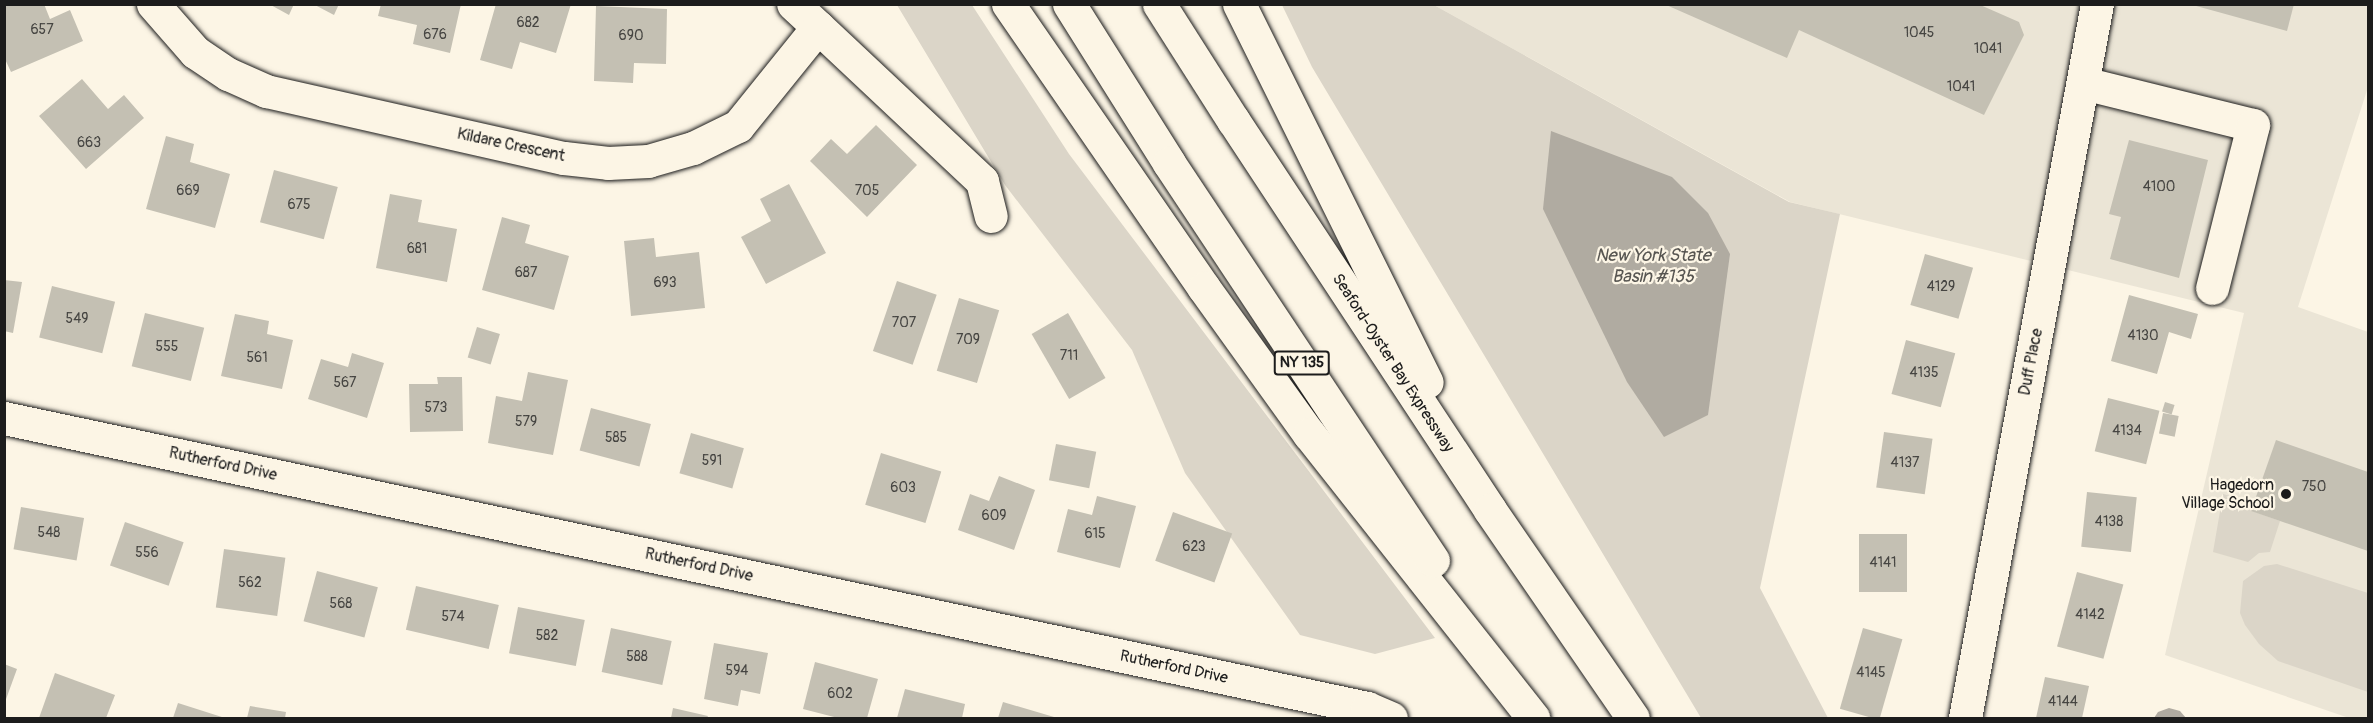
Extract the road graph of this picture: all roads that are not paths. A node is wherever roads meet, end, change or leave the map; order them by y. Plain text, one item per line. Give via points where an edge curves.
1 (153, 4) edge
2 (793, 4) edge
3 (1008, 4) edge
4 (1069, 4) edge
5 (1159, 4) edge
6 (1239, 4) edge
7 (2097, 4) edge
8 (818, 27) junction
9 (2083, 83) junction
10 (991, 216) dead end
11 (2212, 288) dead end
12 (4, 418) edge
13 (1490, 510) junction
14 (1391, 718) edge
15 (1533, 718) edge
16 (1539, 718) edge
17 (1633, 718) edge
18 (1965, 718) edge

1 - 8 main road, Kildare Crescent via 195,52 228,74 266,90 564,158 608,163 648,161 693,148 738,126
2 - 8 main road
3 - 15 main road via 1309,434
4 - 16 main road, NY 135 via 1169,163
5 - 13 main road, Seaford-Oyster Bay Expressway
6 - 13 main road
7 - 9 main road, Duff Place
8 - 10 main road via 982,181
9 - 11 main road via 2253,125
9 - 18 main road, Duff Place
12 - 14 main road, Rutherford Drive via 1367,708
13 - 17 main road, Seaford-Oyster Bay Expressway

